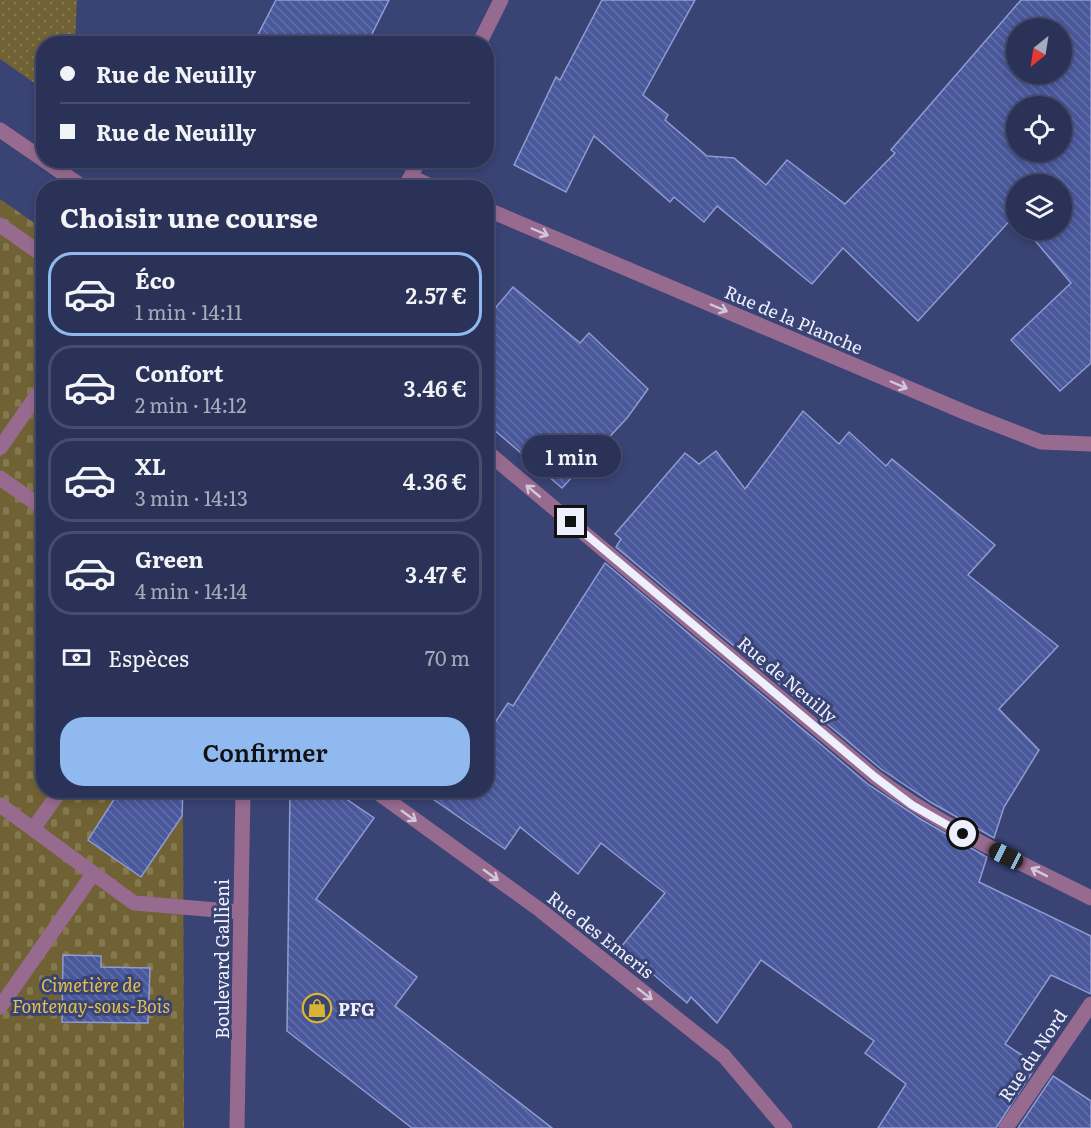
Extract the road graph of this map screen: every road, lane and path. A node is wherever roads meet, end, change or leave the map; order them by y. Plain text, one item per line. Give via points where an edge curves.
1 (501, 0) edge
2 (483, 36) edge
3 (0, 130) edge
4 (36, 155) edge
5 (55, 168) edge
6 (73, 180) edge
7 (494, 212) edge
8 (0, 225) edge
9 (36, 250) edge
10 (36, 396) edge
11 (1091, 444) edge
12 (0, 448) edge
13 (494, 459) edge
14 (0, 478) edge
15 (36, 503) edge
16 (55, 798) edge
17 (243, 798) edge
18 (385, 798) edge
19 (0, 805) edge
20 (33, 829) junction
21 (93, 874) junction
22 (1091, 898) edge
23 (241, 912) junction
24 (1091, 1004) edge
25 (0, 1007) edge
26 (237, 1128) edge
27 (785, 1128) edge
28 (1006, 1128) edge

1 - 2 street
3 - 4 street
5 - 6 street
7 -> 11 street, Rue de la Planche via 1010,430 1041,442
8 - 9 street
10 - 12 street
22 -> 13 street, Rue de Neuilly via 912,805
14 - 15 street
16 - 20 street
17 - 23 street, Boulevard Gallieni
18 -> 27 street, Rue des Emeris via 540,910 724,1056
19 - 20 street
20 - 21 street
21 - 23 street via 134,903
21 - 25 street
23 - 26 street, Boulevard Gallieni
24 - 28 street, Rue du Nord

